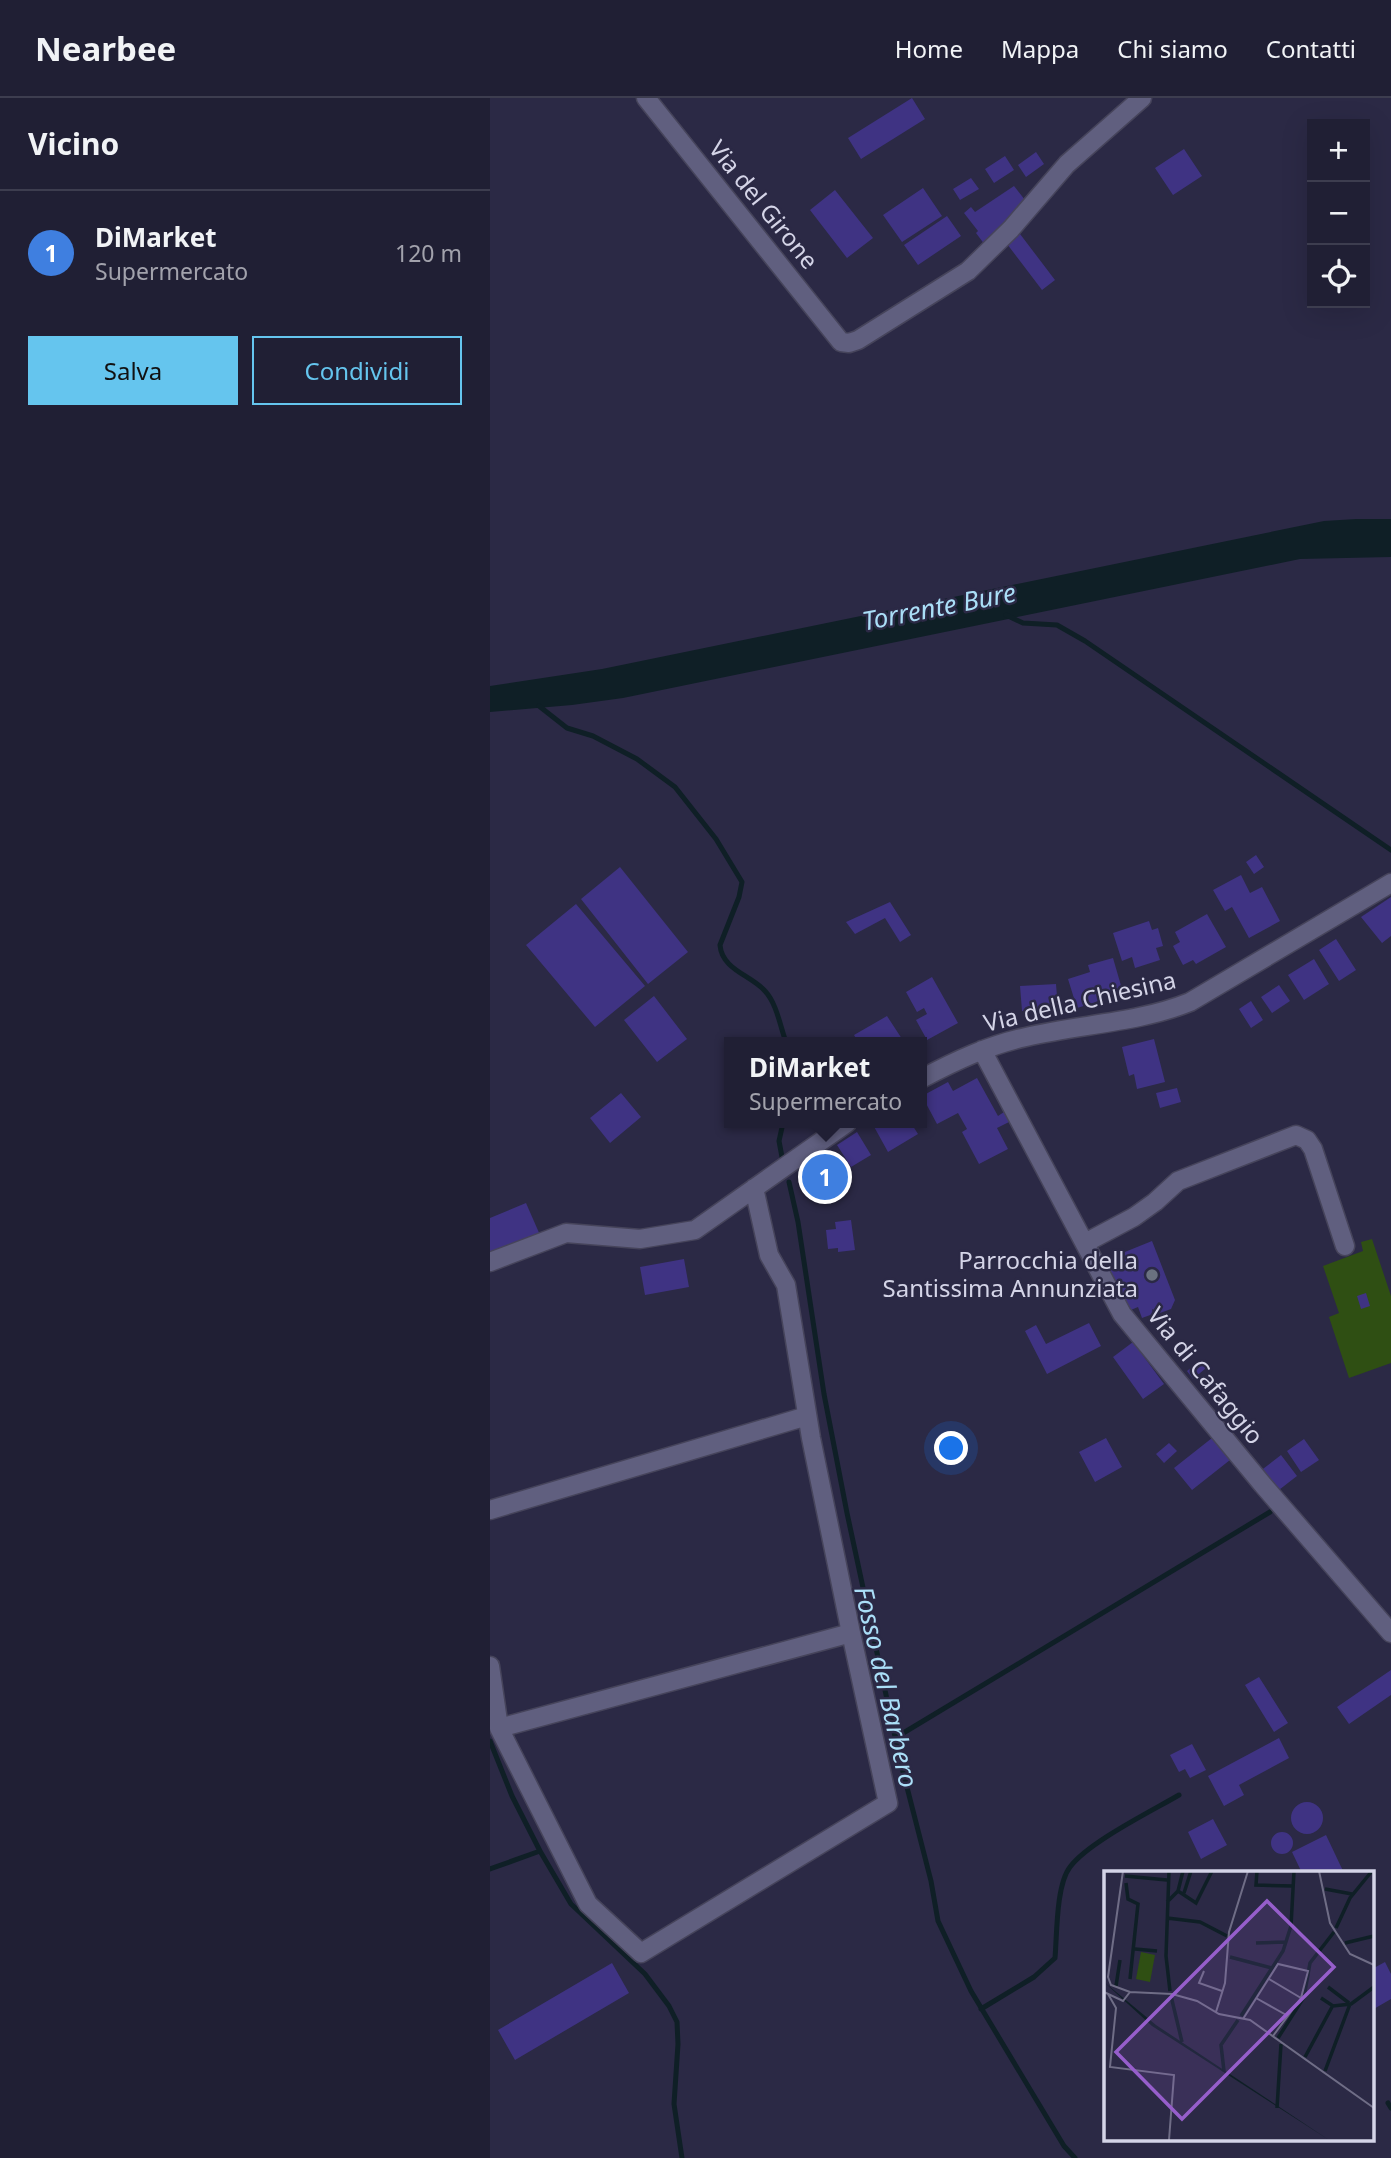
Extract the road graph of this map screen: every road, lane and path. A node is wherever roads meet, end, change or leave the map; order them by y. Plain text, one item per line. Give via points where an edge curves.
1 (646, 98) edge
2 (1142, 98) edge
3 (1391, 883) edge
4 (982, 1050) junction
5 (927, 1076) edge
6 (840, 1128) edge
7 (754, 1188) junction
8 (1085, 1242) junction
9 (1345, 1246) dead end
10 (490, 1262) edge
11 (807, 1416) junction
12 (490, 1510) edge
13 (850, 1633) junction
14 (1391, 1633) edge
15 (490, 1666) edge
16 (499, 1728) junction

1 - 2 street, Via del Girone via 841,342 849,343 968,271 1067,164
3 - 4 street, Via della Chiesina via 1191,1002 1155,1014 1026,1037
4 - 5 street, Via della Chiesina
4 - 8 street, Via di Cafaggio
6 - 7 street
7 - 10 street via 695,1230 640,1239 566,1233
7 - 11 street via 769,1255 786,1284
8 - 9 street via 1134,1217 1178,1181 1296,1135 1313,1149
8 - 14 street, Via di Cafaggio via 1127,1320
11 - 12 street
11 - 13 street
13 - 16 street
13 - 16 street via 888,1804 641,1953 588,1904
15 - 16 street

